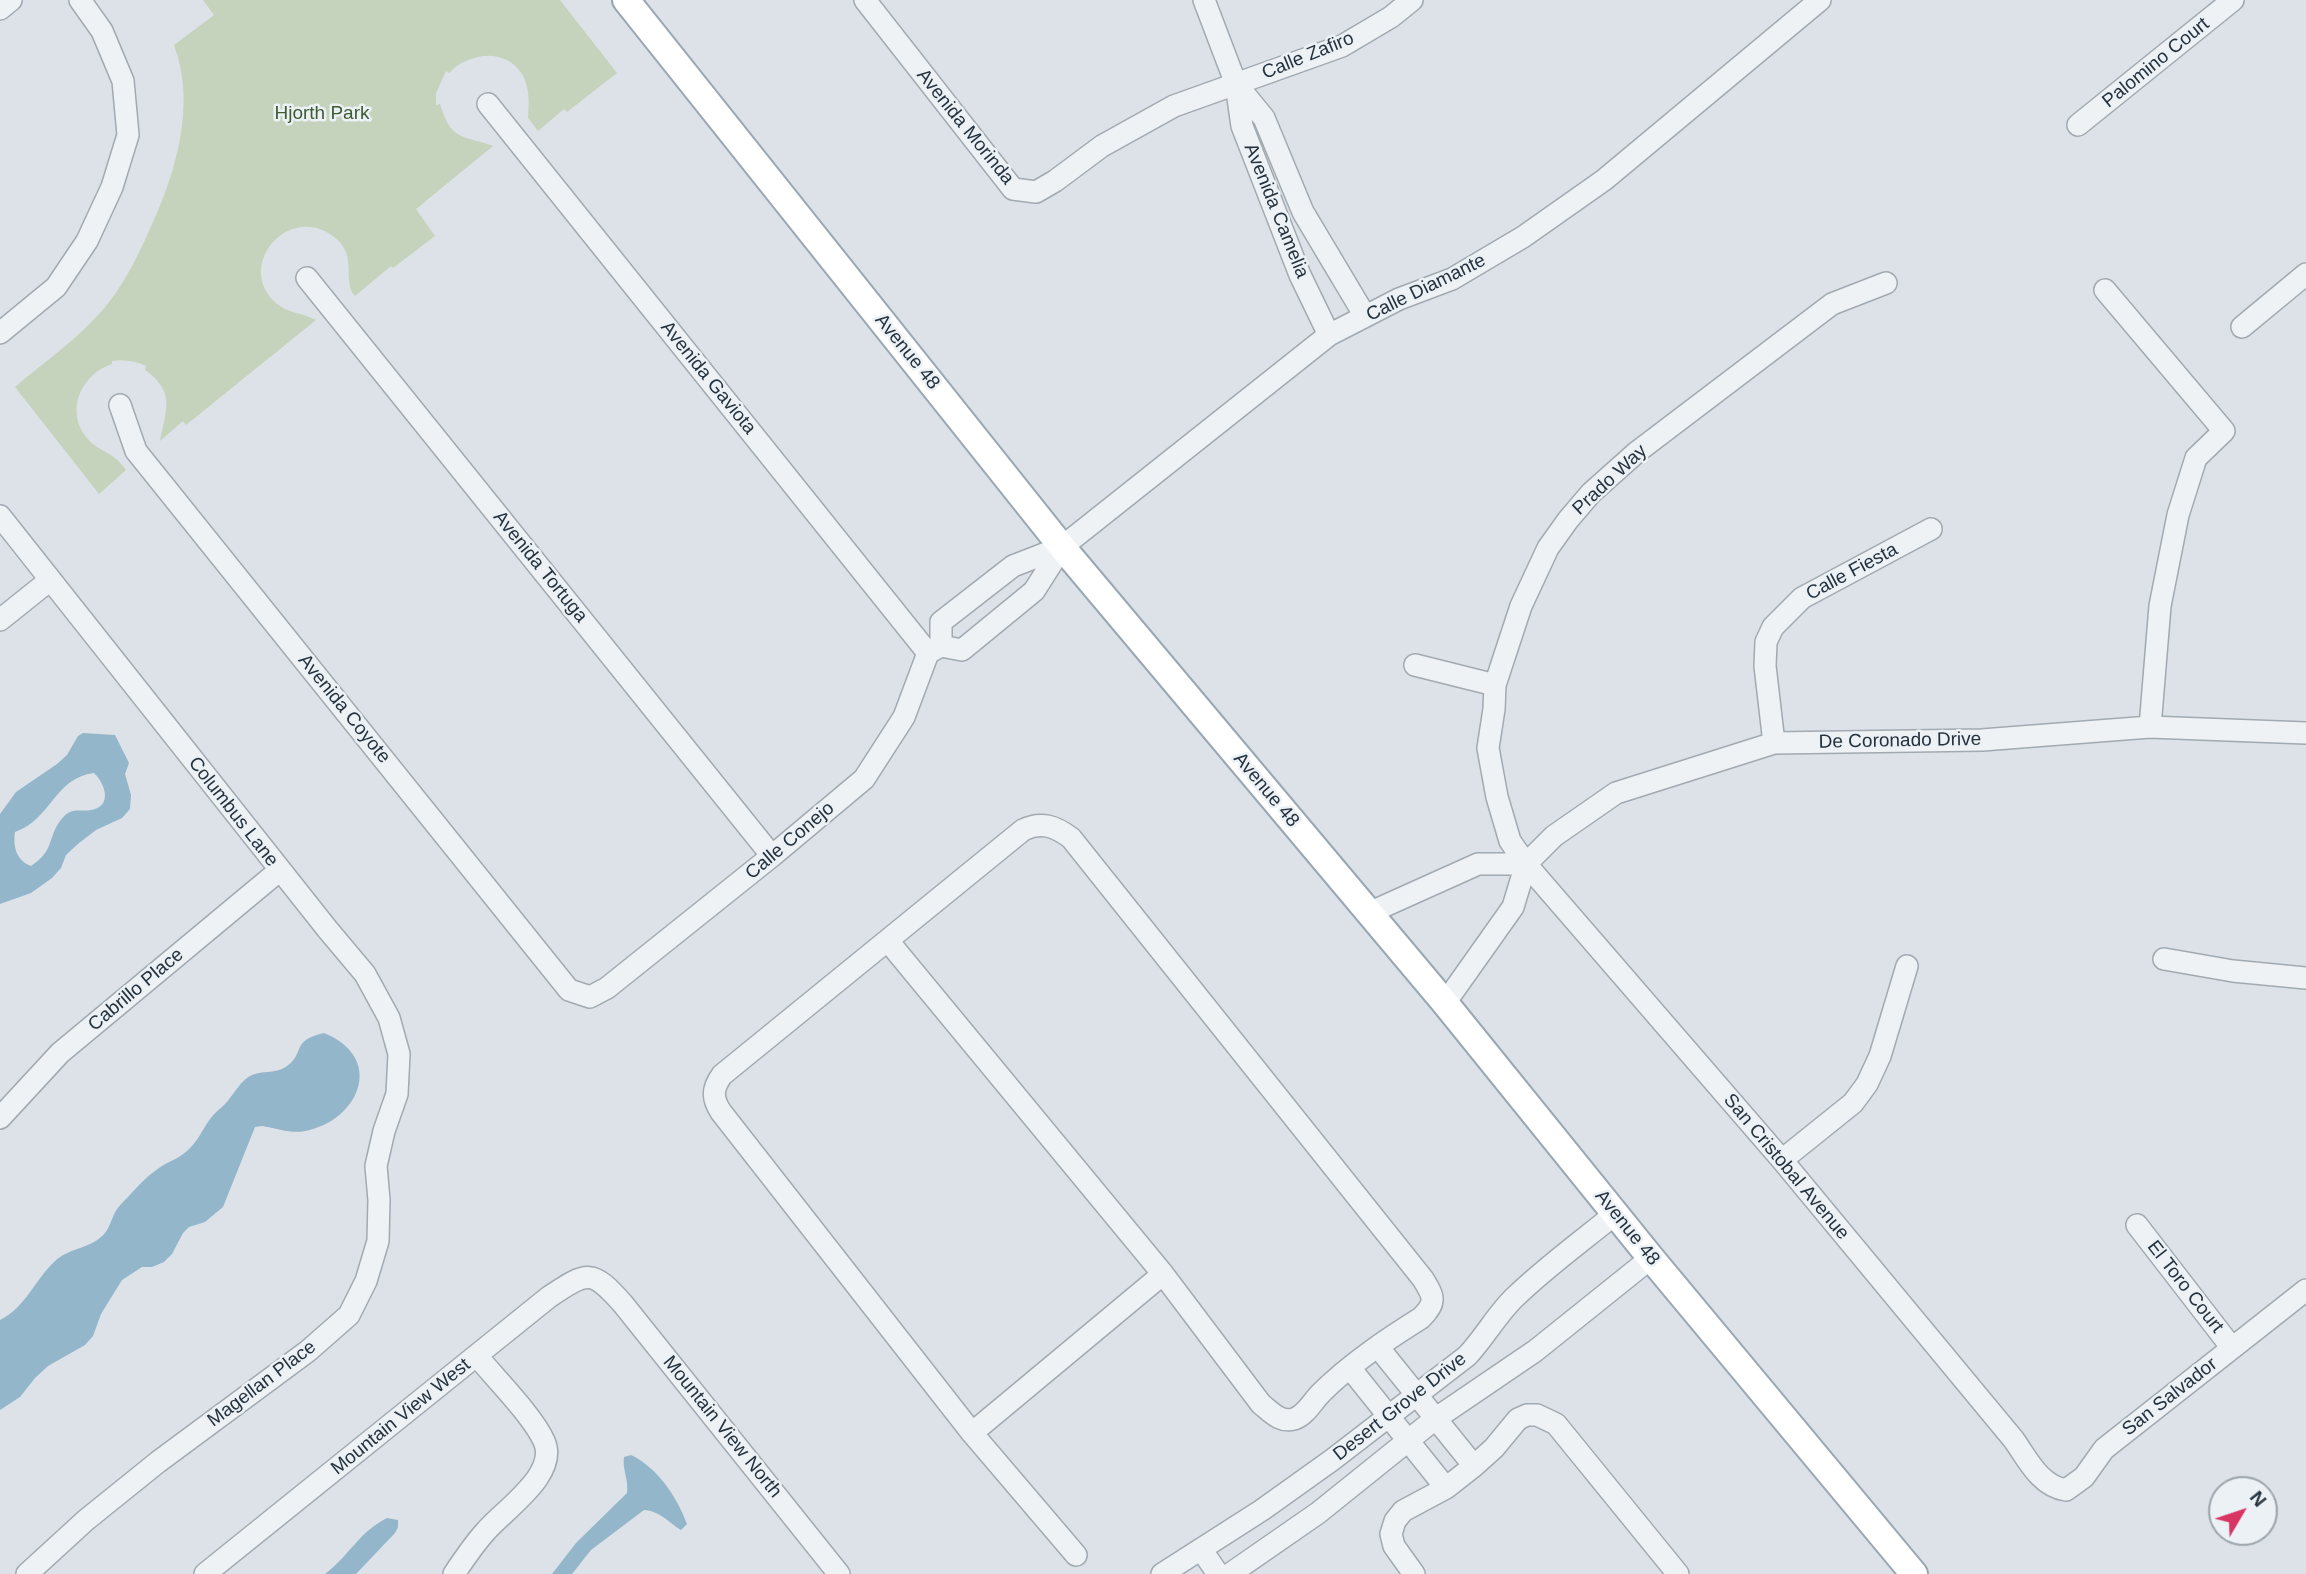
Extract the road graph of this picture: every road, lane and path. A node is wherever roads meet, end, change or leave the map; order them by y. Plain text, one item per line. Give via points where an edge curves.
1 (11, 0) edge
2 (80, 0) edge
3 (626, 0) edge
4 (865, 0) edge
5 (1204, 0) edge
6 (1412, 0) edge
7 (1820, 0) edge
8 (2233, 0) edge
9 (0, 9) edge
10 (1236, 84) junction
11 (488, 104) dead end
12 (2078, 125) dead end
13 (1315, 232) junction
14 (1289, 245) junction
15 (2306, 274) edge
16 (307, 278) dead end
17 (1886, 283) dead end
18 (2105, 290) dead end
19 (1366, 316) junction
20 (2242, 327) dead end
21 (0, 332) edge
22 (1329, 335) junction
23 (120, 405) dead end
24 (0, 516) edge
25 (1931, 529) dead end
26 (1062, 547) junction
27 (50, 580) junction
28 (0, 620) edge
29 (934, 649) junction
30 (1415, 665) dead end
31 (1495, 685) junction
32 (2150, 727) junction
33 (2306, 733) edge
34 (1774, 743) junction
35 (772, 856) junction
36 (1526, 864) junction
37 (280, 870) junction
38 (1369, 913) junction
39 (888, 941) junction
40 (2164, 959) dead end
41 (1907, 966) dead end
42 (2306, 978) edge
43 (590, 997) joint
44 (1445, 1003) junction
45 (0, 1118) edge
46 (384, 1131) joint
47 (1782, 1160) junction
48 (1615, 1213) junction
49 (2137, 1226) dead end
50 (1651, 1258) junction
51 (1163, 1274) junction
52 (603, 1282) joint
53 (2306, 1290) edge
54 (1378, 1347) junction
55 (2232, 1348) junction
56 (477, 1356) junction
57 (1467, 1356) junction
58 (1350, 1368) junction
59 (1488, 1381) junction
60 (1416, 1395) junction
61 (1389, 1416) junction
62 (1435, 1419) junction
63 (972, 1433) junction
64 (1408, 1440) junction
65 (1474, 1466) junction
66 (2039, 1475) joint
67 (1446, 1488) junction
68 (1200, 1549) junction
69 (1076, 1555) dead end
70 (27, 1574) edge
71 (205, 1574) edge
72 (454, 1574) edge
73 (839, 1574) edge
74 (1162, 1574) edge
75 (1218, 1574) edge
76 (1230, 1574) edge
77 (1415, 1574) edge
78 (1678, 1574) edge
79 (1914, 1574) edge

1 - 9 street
2 - 21 street via 102,31 123,81 128,135 112,187 87,241 56,287
3 - 26 main road, Avenue 48
4 - 10 street, Avenida Morinda via 1013,189 1036,192 1102,146 1174,106
5 - 10 street, Avenida Camelia
6 - 10 street, Calle Zafiro via 1342,46
7 - 19 street, Calle Diamante via 1604,180 1524,237 1452,279
8 - 12 street, Palomino Court
10 - 13 street, Avenida Camelia via 1264,118
10 - 14 street, Avenida Camelia via 1242,126
11 - 29 street, Avenida Gaviota
13 - 14 street
13 - 19 street, Avenida Camelia
14 - 22 street, Avenida Camelia
15 - 20 street
16 - 35 street, Avenida Tortuga
17 - 31 street, Prado Way via 1832,304 1637,452 1591,493 1535,572
18 - 32 street via 2224,431 2196,458 2178,515 2160,606
19 - 22 street, Calle Diamante
22 - 26 street, Calle Diamante
23 - 43 street, Avenida Coyote via 136,451 569,990
24 - 27 street, Columbus Lane
25 - 34 street, Calle Fiesta via 1801,598 1773,626 1766,642 1765,666
26 - 29 street, Calle Conejo via 1013,566 941,622
26 - 29 street via 1034,591 962,650
26 - 38 main road, Avenue 48
27 - 28 street
27 - 37 street, Columbus Lane
29 - 35 street, Calle Conejo via 904,717 864,779
30 - 31 street
31 - 36 street, Prado Way via 1488,748 1510,841
32 - 33 street, De Coronado Drive
32 - 34 street, De Coronado Drive via 1983,740
34 - 36 street, De Coronado Drive via 1616,793 1554,836
35 - 43 street, Calle Conejo
36 - 38 street via 1478,864
36 - 44 street, De Coronado Drive via 1513,907
36 - 47 street, San Cristobal Avenue
37 - 45 street, Cabrillo Place via 60,1053
37 - 46 street, Columbus Lane via 365,974 389,1018 399,1067 397,1094
38 - 44 main road, Avenue 48
39 - 51 street
39 - 54 street via 1023,830 1049,825 1071,838 1423,1279 1433,1302 1429,1310
39 - 63 street via 722,1075 713,1092 721,1112
40 - 42 street
41 - 47 street via 1867,1084 1853,1103
44 - 48 main road, Avenue 48
46 - 70 street, Magellan Place via 376,1166 378,1241 349,1315 148,1470
47 - 66 street, San Cristobal Avenue
48 - 50 main road, Avenue 48
48 - 57 street, Desert Grove Drive via 1515,1296
49 - 55 street, El Toro Court
50 - 59 street, Desert Grove Drive via 1535,1351
50 - 79 main road, Avenue 48
51 - 58 street via 1261,1404 1275,1416 1298,1418
51 - 63 street
52 - 56 street, Mountain View West via 593,1277 565,1286
52 - 73 street, Mountain View North
53 - 55 street, San Salvador
54 - 58 street
54 - 60 street
55 - 66 street, San Salvador via 2104,1450 2084,1477 2066,1490 2053,1488
56 - 71 street, Mountain View West
56 - 72 street via 535,1425 548,1452 537,1480 487,1529
57 - 59 street
57 - 60 street, Desert Grove Drive
58 - 61 street
59 - 62 street, Desert Grove Drive
60 - 61 street, Desert Grove Drive
60 - 62 street
61 - 64 street
61 - 68 street, Desert Grove Drive via 1272,1503
62 - 64 street, Desert Grove Drive
62 - 65 street
63 - 69 street
64 - 67 street
64 - 76 street, Desert Grove Drive via 1318,1513
65 - 67 street
65 - 78 street via 1517,1419 1537,1415 1556,1424
67 - 77 street via 1403,1511 1395,1521 1394,1546
68 - 74 street, Desert Grove Drive
68 - 75 street

